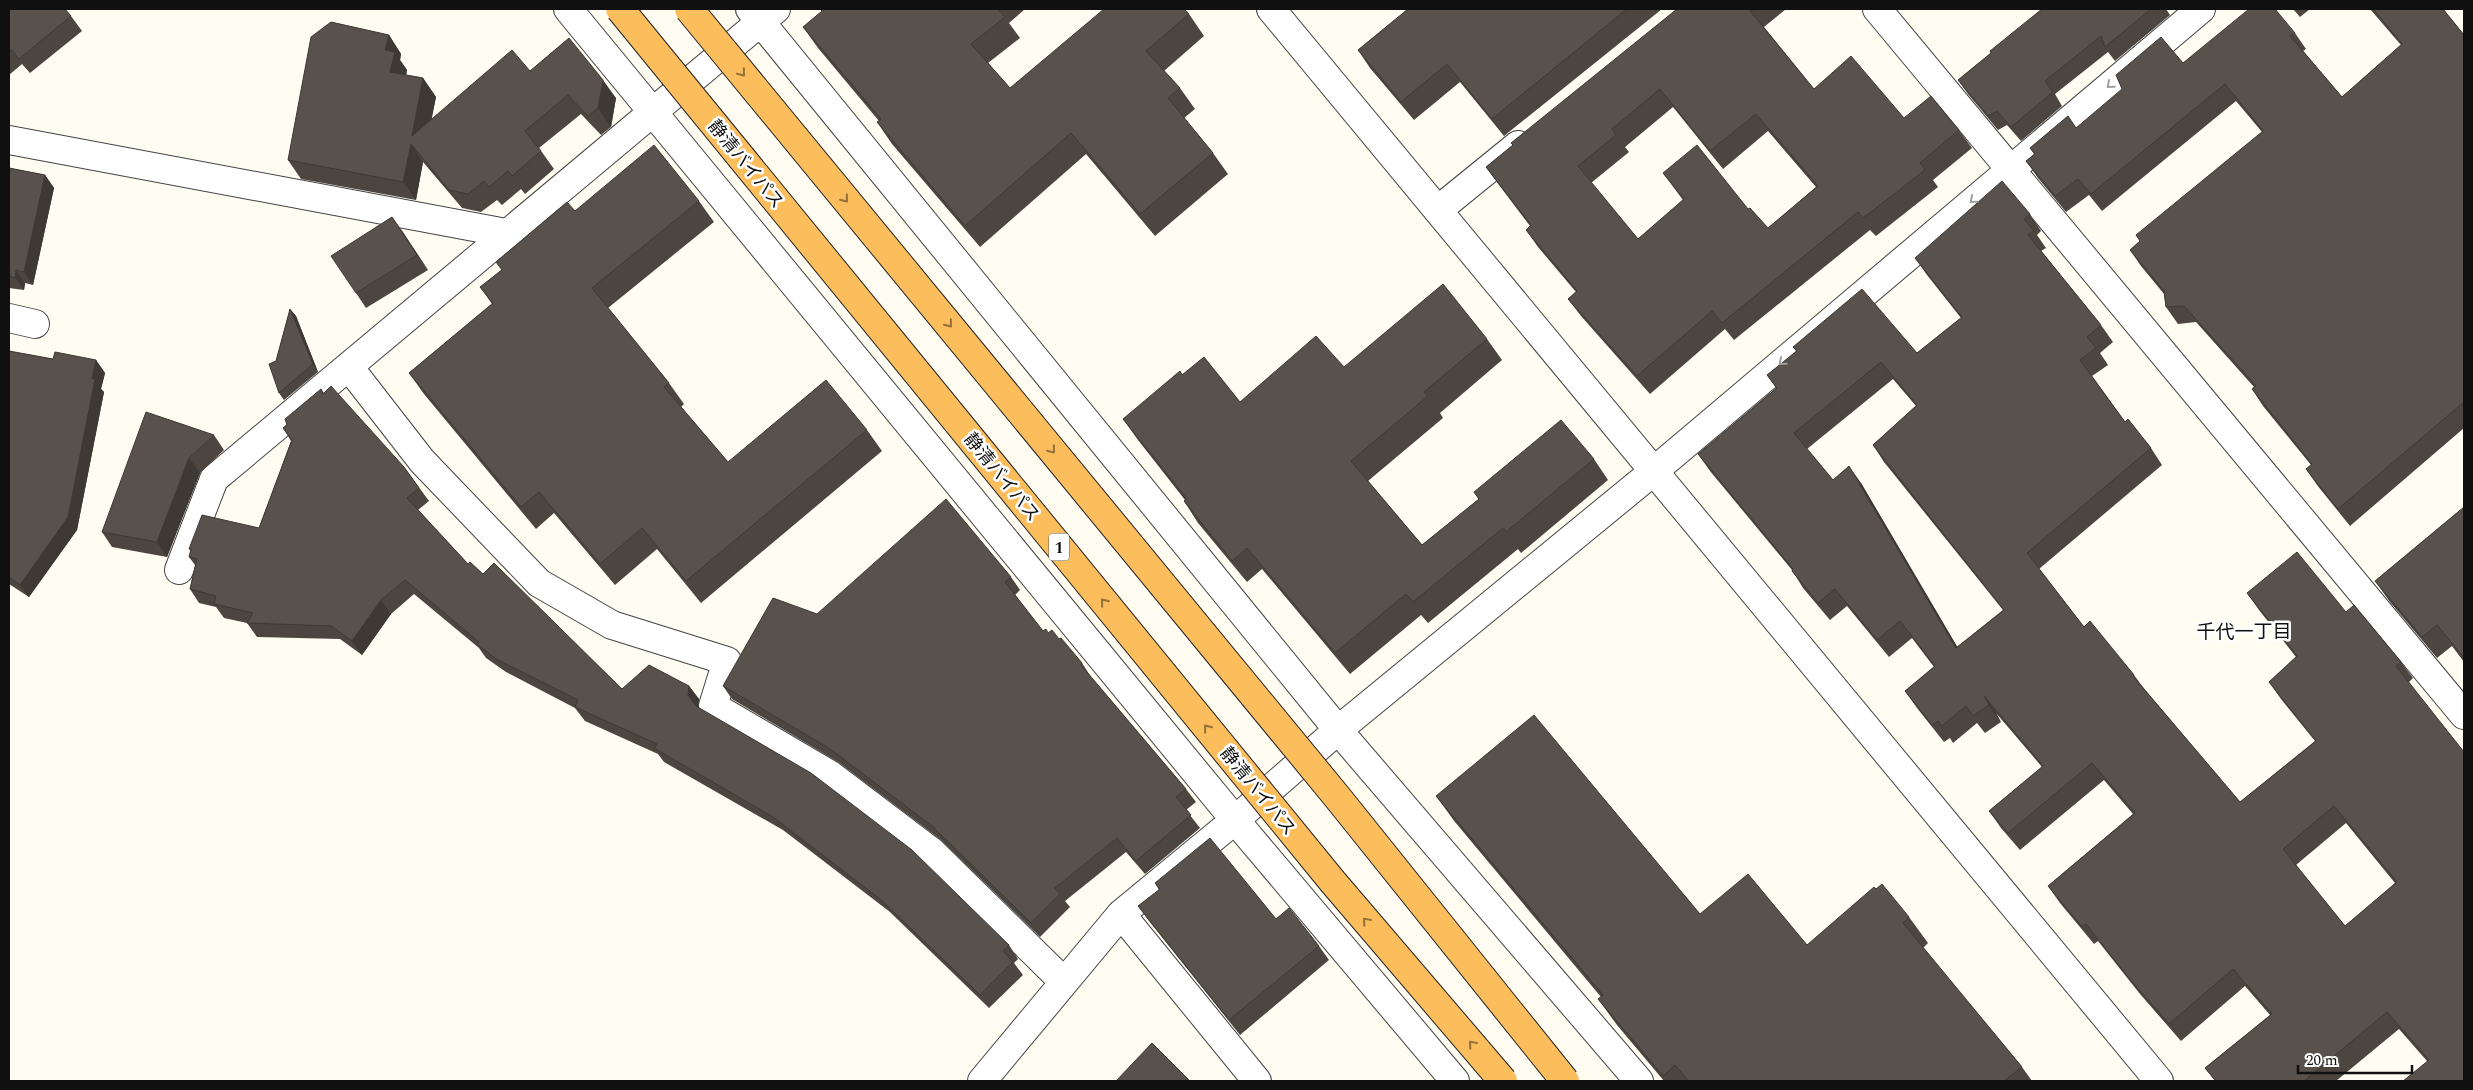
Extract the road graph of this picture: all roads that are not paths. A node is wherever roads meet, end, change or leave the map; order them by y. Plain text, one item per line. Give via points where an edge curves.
1 (568, 9) edge
2 (620, 9) edge
3 (689, 9) edge
4 (1271, 9) edge
5 (1876, 9) edge
6 (762, 13) edge
7 (2188, 13) edge
8 (652, 113) junction
9 (1539, 128) edge
10 (9, 140) edge
11 (2010, 169) junction
12 (1438, 210) junction
13 (506, 233) junction
14 (9, 318) edge
15 (35, 324) dead end
16 (349, 367) junction
17 (1654, 471) junction
18 (179, 570) dead end
19 (2464, 715) edge
20 (1338, 730) junction
21 (1235, 820) junction
22 (1121, 914) junction
23 (1064, 982) junction
24 (982, 1081) edge
25 (1256, 1081) edge
26 (1455, 1081) edge
27 (1503, 1081) edge
28 (1565, 1081) edge
29 (1639, 1081) edge
30 (2158, 1081) edge

1 - 8 street
27 -> 2 highway, 静清バイパス / 1, bridge via 1333,882
3 -> 28 highway, bridge via 1338,798
4 - 12 street
5 - 11 street
6 - 8 street
6 - 20 street
7 -> 11 street
8 - 13 street
8 - 21 street
9 - 12 street
10 - 13 street
11 -> 17 street
11 - 19 street
12 - 17 street
13 - 16 street
14 - 15 street
16 - 18 street via 214,479
16 - 23 street via 422,461 539,584 612,625 727,661 713,706 829,774 932,852
17 - 20 street
17 - 30 street
20 - 21 street
20 - 29 street
21 - 22 street
21 - 26 street
22 - 23 street
22 - 25 street
23 - 24 street

